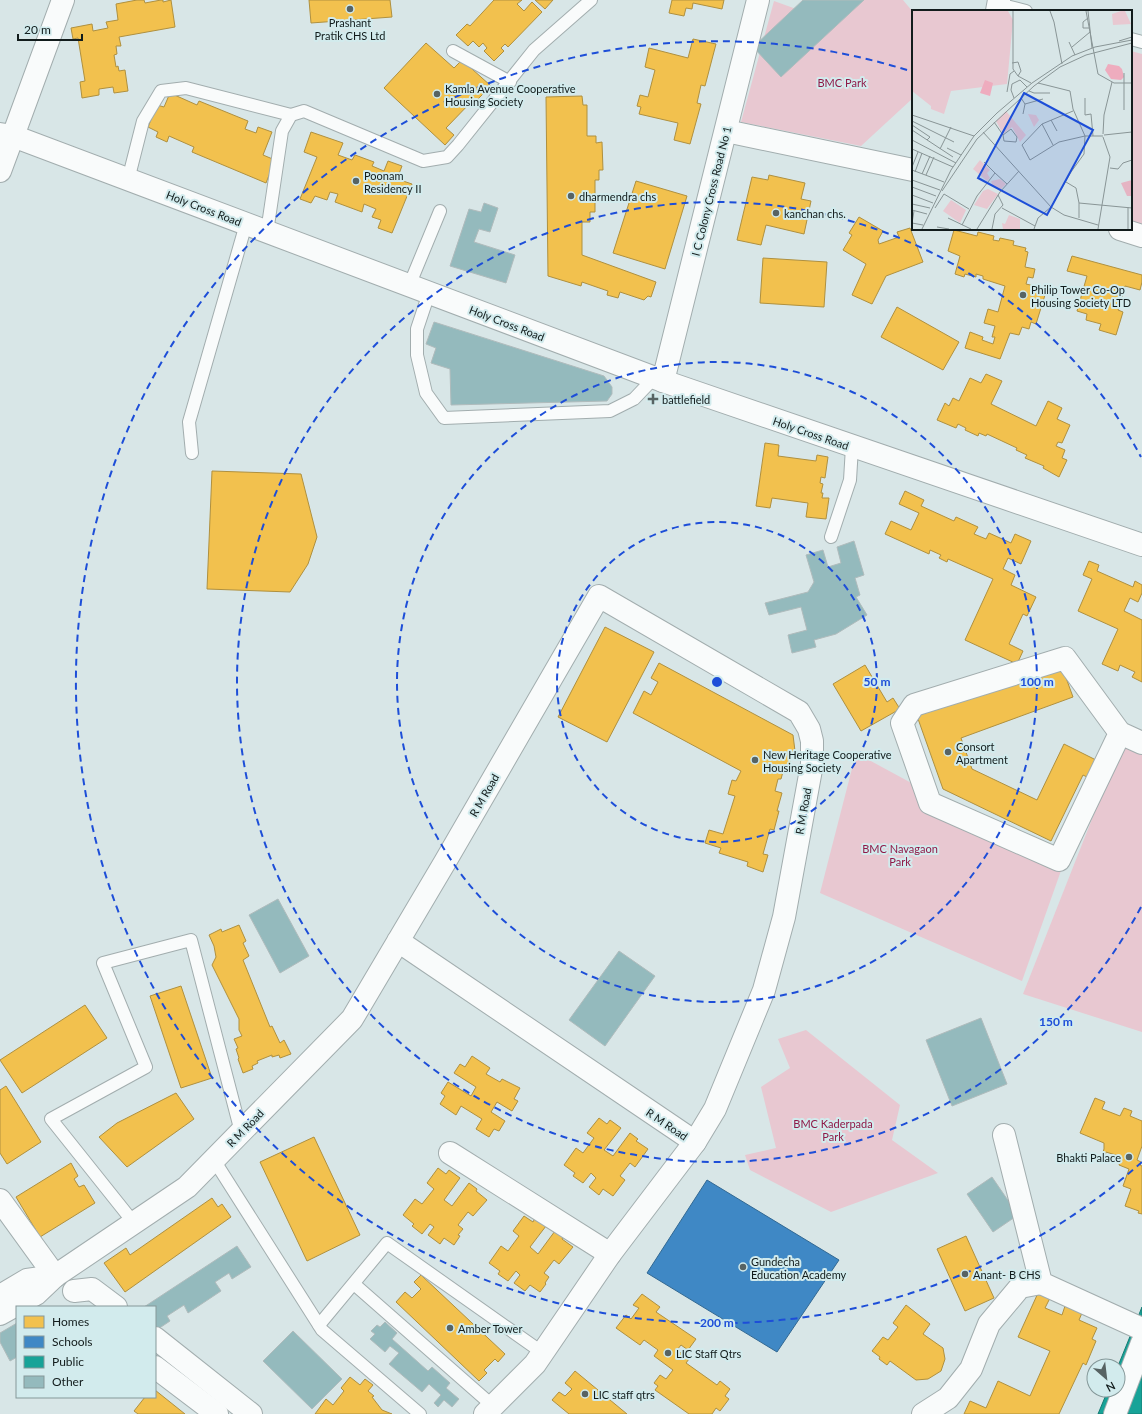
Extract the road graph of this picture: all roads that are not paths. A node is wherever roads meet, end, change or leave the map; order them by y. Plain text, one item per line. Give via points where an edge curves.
1 (63, 0) edge
2 (591, 0) edge
3 (758, 0) edge
4 (998, 5) edge
5 (1021, 10) edge
6 (1132, 39) edge
7 (1142, 42) edge
8 (453, 51) dead end
9 (510, 82) junction
10 (291, 115) junction
11 (726, 131) junction
12 (6, 135) edge
13 (912, 170) edge
14 (0, 171) edge
15 (128, 180) junction
16 (440, 211) dead end
17 (246, 224) junction
18 (1123, 230) edge
19 (267, 232) junction
20 (1142, 236) edge
21 (409, 286) junction
22 (429, 293) junction
23 (658, 380) junction
24 (852, 447) junction
25 (192, 453) dead end
26 (831, 537) dead end
27 (1142, 545) edge
28 (1120, 733) junction
29 (1142, 743) edge
30 (398, 942) junction
31 (241, 1132) junction
32 (1004, 1135) dead end
33 (694, 1142) junction
34 (450, 1153) dead end
35 (214, 1160) junction
36 (0, 1200) edge
37 (134, 1223) junction
38 (610, 1254) junction
39 (55, 1276) junction
40 (1041, 1283) junction
41 (354, 1284) junction
42 (0, 1296) edge
43 (76, 1299) edge
44 (115, 1306) edge
45 (0, 1314) edge
46 (319, 1325) junction
47 (1142, 1330) edge
48 (156, 1339) edge
49 (1142, 1343) edge
50 (543, 1352) junction
51 (156, 1368) edge
52 (211, 1406) edge
53 (489, 1410) edge
54 (251, 1414) edge
55 (420, 1414) edge
56 (922, 1414) edge
57 (1115, 1414) edge

1 - 12 street
2 - 9 lane via 534,50
3 - 11 street, I C Colony Cross Road No 1
4 - 5 lane
6 - 7 lane
8 - 9 lane
9 - 10 lane via 447,157 424,161 304,111
10 - 15 lane via 186,88 161,91 143,121
10 - 19 lane via 282,131
11 - 13 street
11 - 23 street, I C Colony Cross Road No 1
12 - 14 street
12 - 15 street, Holy Cross Road
15 - 17 street, Holy Cross Road
16 - 21 lane
17 - 19 street, Holy Cross Road
17 - 25 lane via 189,422
18 - 20 street
19 - 21 street, Holy Cross Road
21 - 22 street, Holy Cross Road
22 - 23 street, Holy Cross Road
22 - 23 lane via 417,329 417,355 426,392 444,418 610,411 634,399
23 - 24 street, Holy Cross Road
24 - 26 lane via 850,480
24 - 27 street, Holy Cross Road
28 - 28 street via 1065,658 914,705 902,723 930,803 1059,860
28 - 29 street
30 - 31 street, R M Road via 352,1019
30 - 33 street, R M Road
30 - 33 street, R M Road via 599,596 799,712 812,741 812,764 784,917 764,990 715,1109
31 - 35 street, R M Road
31 - 37 lane via 191,940 102,963 146,1067 51,1119
32 - 40 street
33 - 38 street
34 - 38 street
35 - 37 street, R M Road via 188,1187
35 - 46 lane
36 - 39 street
37 - 39 street, R M Road
38 - 50 street
39 - 42 street, R M Road via 27,1280
39 - 43 street
39 - 45 street, R M Road via 36,1294
40 - 47 street
40 - 56 street via 1020,1287 989,1324 971,1369 948,1398
41 - 46 lane
41 - 50 lane via 388,1243
41 - 53 lane
43 - 44 street via 92,1289
46 - 55 lane
48 - 52 street
49 - 57 street
50 - 53 street via 535,1364
51 - 52 street
52 - 54 street

